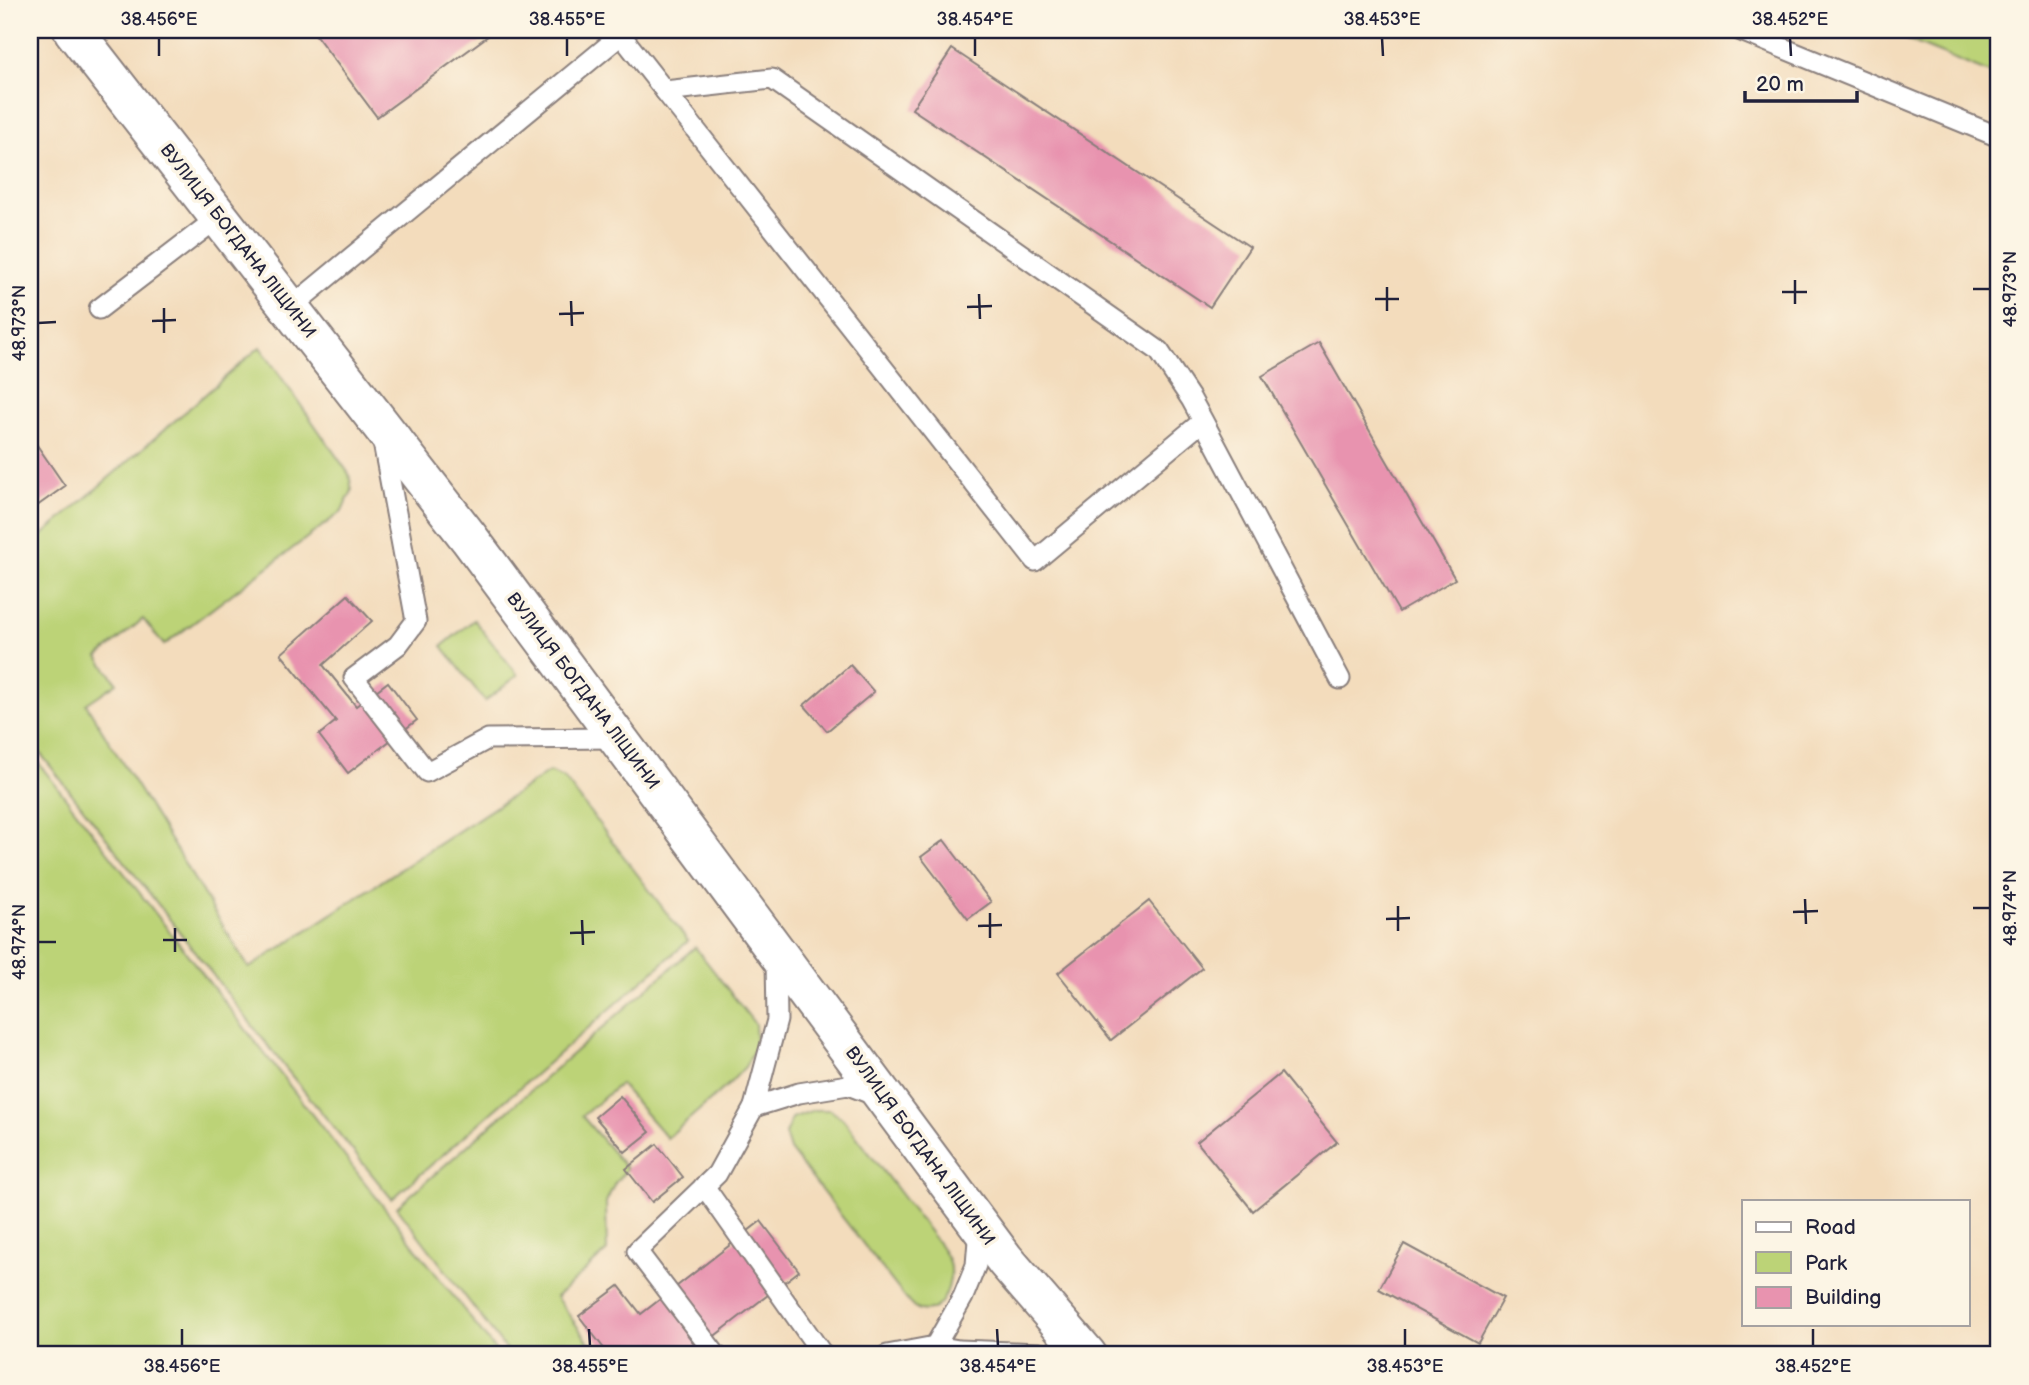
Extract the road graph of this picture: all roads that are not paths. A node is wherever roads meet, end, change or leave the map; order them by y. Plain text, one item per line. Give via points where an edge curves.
1 (73, 30) edge
2 (1739, 30) edge
3 (665, 91) junction
4 (1999, 137) edge
5 (219, 217) junction
6 (290, 308) junction
7 (99, 309) dead end
8 (1203, 421) junction
9 (379, 422) junction
10 (1340, 679) dead end
11 (617, 738) junction
12 (776, 952) junction
13 (886, 1100) junction
14 (754, 1107) junction
15 (704, 1186) junction
16 (979, 1226) junction
17 (935, 1346) junction
18 (716, 1355) edge
19 (823, 1355) edge
20 (887, 1355) edge
21 (1050, 1355) edge
22 (1087, 1355) edge

1 - 5 main road, ВУЛИЦЯ БОГДАНА ЛІЩИНИ
2 - 4 lane
3 - 6 lane via 621,35
3 - 8 lane via 772,79 1159,351
3 - 8 lane via 1035,561
5 - 6 main road, ВУЛИЦЯ БОГДАНА ЛІЩИНИ
5 - 7 lane
6 - 9 main road, ВУЛИЦЯ БОГДАНА ЛІЩИНИ
8 - 10 lane
9 - 11 main road, ВУЛИЦЯ БОГДАНА ЛІЩИНИ
9 - 11 lane via 416,621 398,645 354,678 427,772 488,738
11 - 12 main road, ВУЛИЦЯ БОГДАНА ЛІЩИНИ
12 - 13 main road, ВУЛИЦЯ БОГДАНА ЛІЩИНИ
12 - 14 lane via 776,1020
13 - 14 lane via 848,1085
13 - 16 main road, ВУЛИЦЯ БОГДАНА ЛІЩИНИ
14 - 15 lane via 717,1174
15 - 18 lane via 637,1251
15 - 19 lane
16 - 17 lane via 976,1265
16 - 22 main road, ВУЛИЦЯ БОГДАНА ЛІЩИНИ
17 - 20 lane
17 - 21 lane

